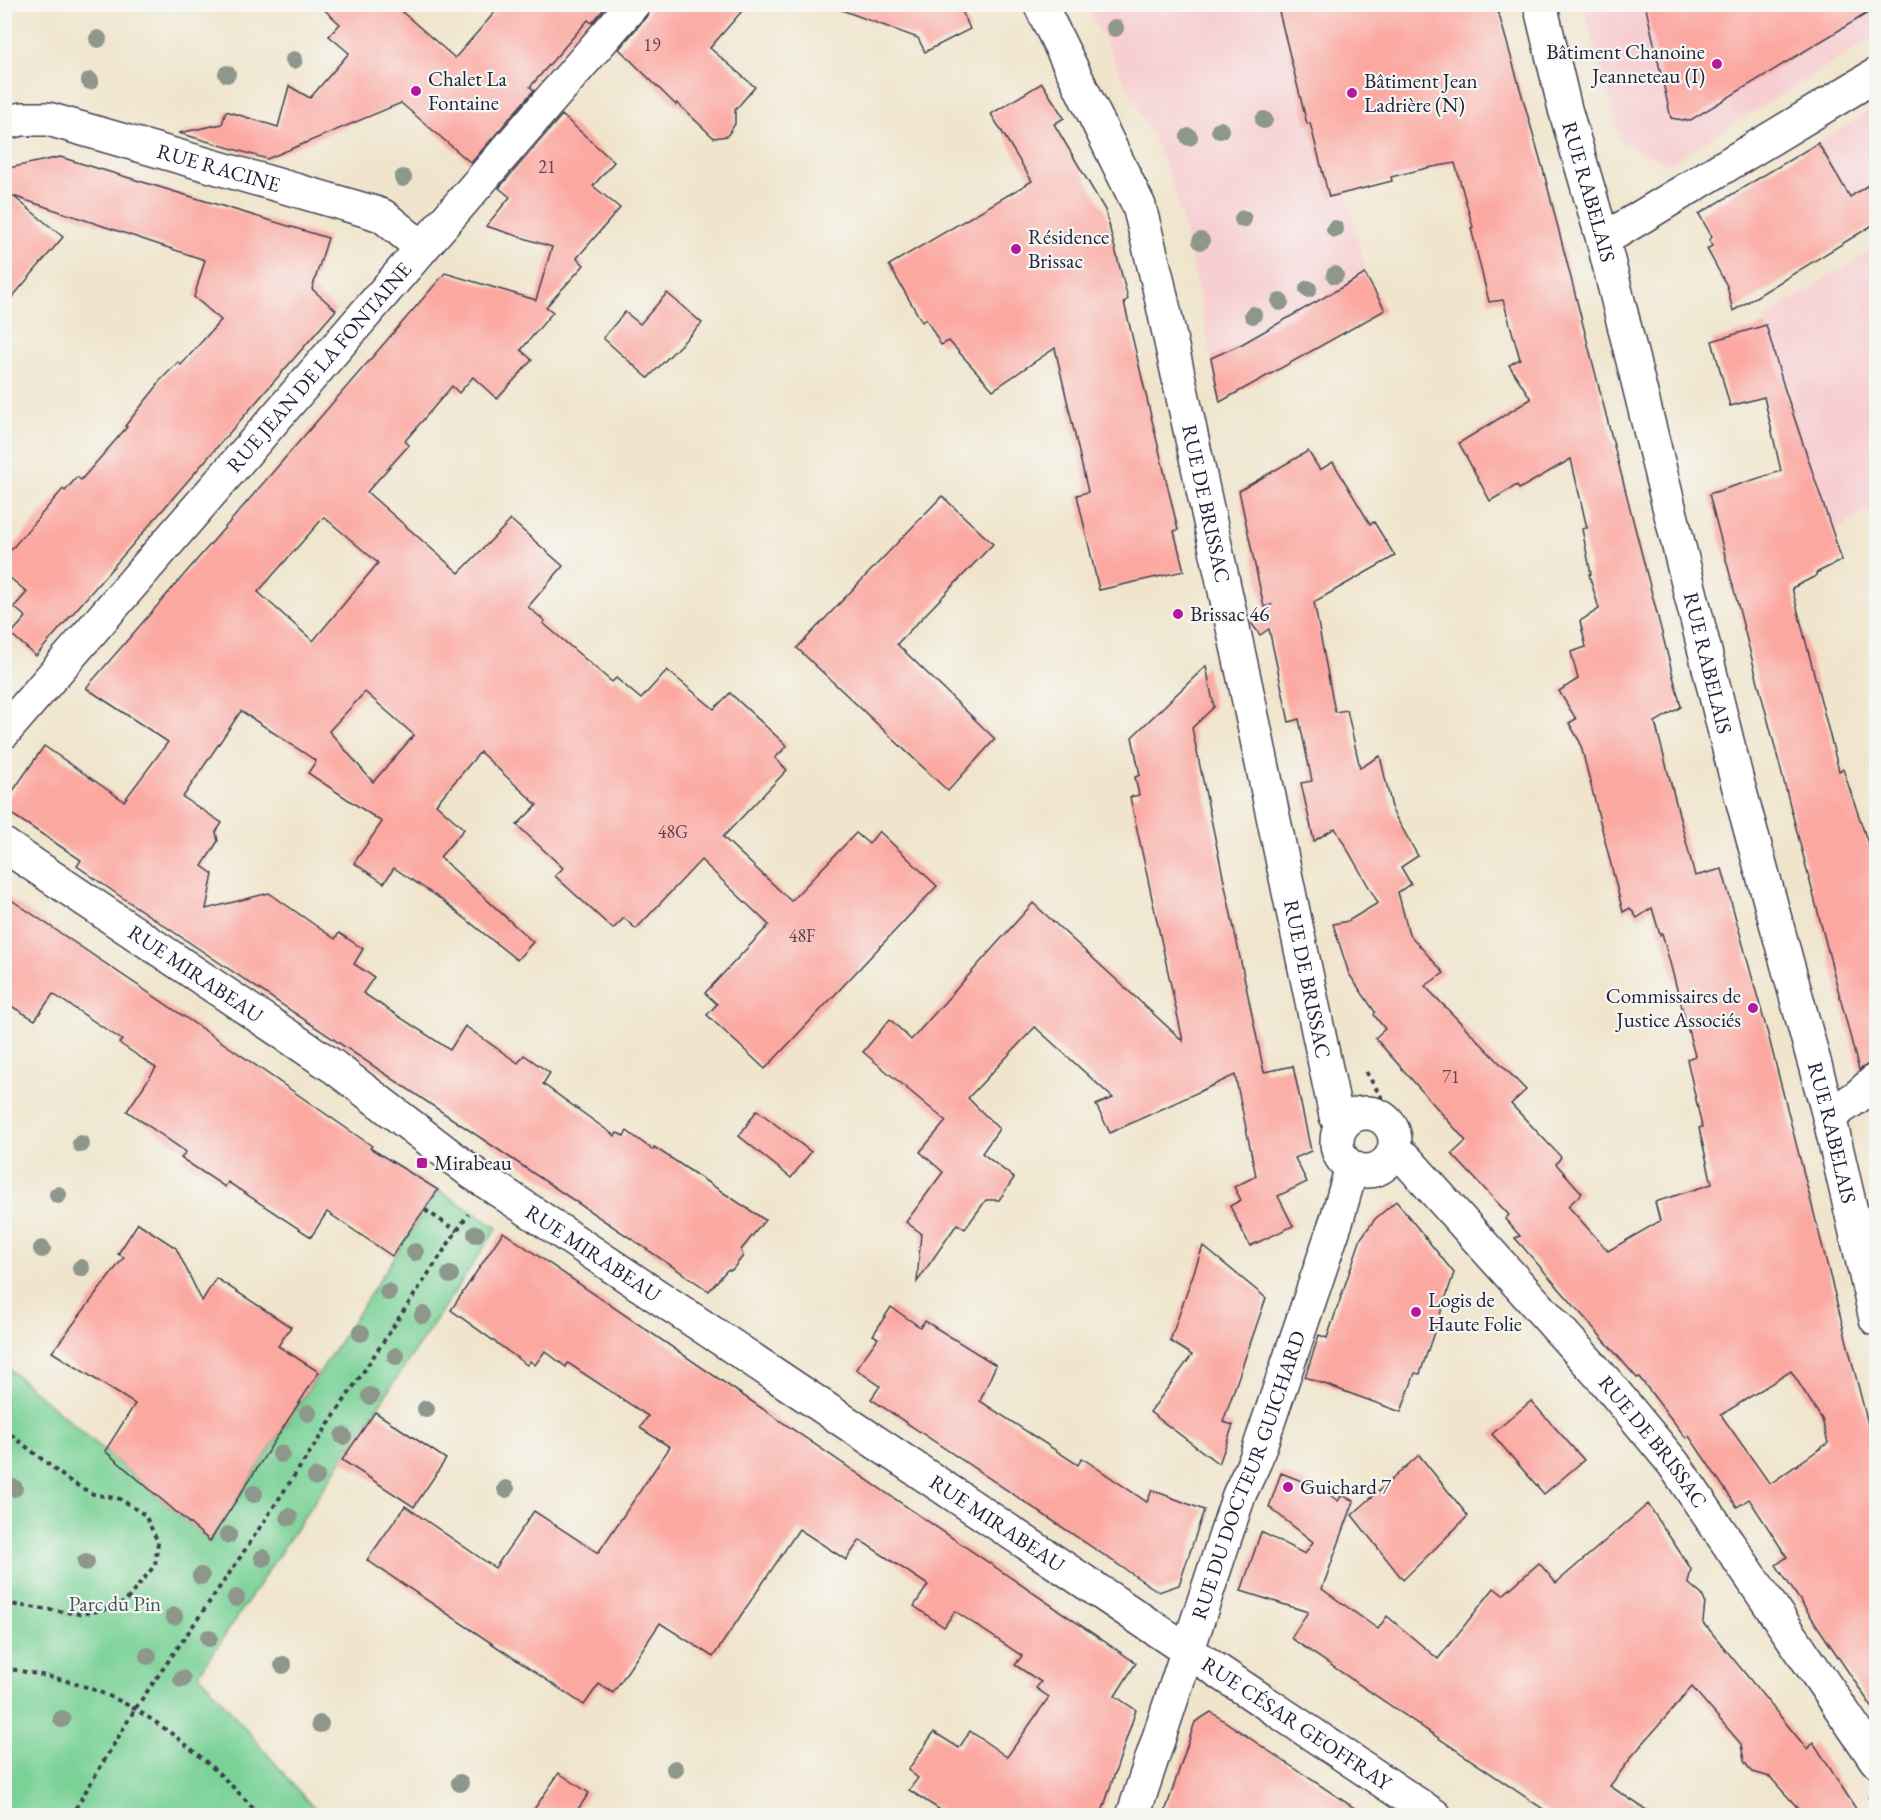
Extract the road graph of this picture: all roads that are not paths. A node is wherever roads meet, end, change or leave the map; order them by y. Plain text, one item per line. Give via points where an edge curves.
1 (633, 4) edge
2 (1041, 4) edge
3 (1540, 4) edge
4 (1876, 75) edge
5 (4, 123) edge
6 (1603, 240) junction
7 (422, 248) junction
8 (4, 732) edge
9 (4, 845) edge
10 (1876, 1080) edge
11 (1829, 1116) junction
12 (1342, 1125) junction
13 (1392, 1155) junction
14 (1352, 1167) junction
15 (1876, 1319) edge
16 (1188, 1650) junction
17 (1876, 1760) edge
18 (1133, 1815) edge
19 (1435, 1815) edge

1 - 7 street, RUE JEAN DE LA FONTAINE
2 - 12 street, RUE DE BRISSAC via 1139,206 1336,1116
3 - 6 street, RUE RABELAIS
4 - 6 street
5 - 7 street, RUE RACINE via 48,119 372,212 383,216
6 - 11 street, RUE RABELAIS via 1736,777
7 - 8 street, RUE JEAN DE LA FONTAINE
9 - 16 street, RUE MIRABEAU via 334,1067 470,1171
10 - 11 street
11 - 15 street, RUE RABELAIS
12 - 13 street via 1358,1114 1376,1115 1391,1127 1395,1146
12 - 14 street, RUE DE BRISSAC via 1338,1134 1339,1153
13 - 14 street via 1370,1171
13 - 17 street, RUE DE BRISSAC via 1405,1158 1673,1463
14 - 16 street, RUE DU DOCTEUR GUICHARD
16 - 18 street, RUE DU DOCTEUR GUICHARD
16 - 19 street, RUE CÉSAR GEOFFRAY

